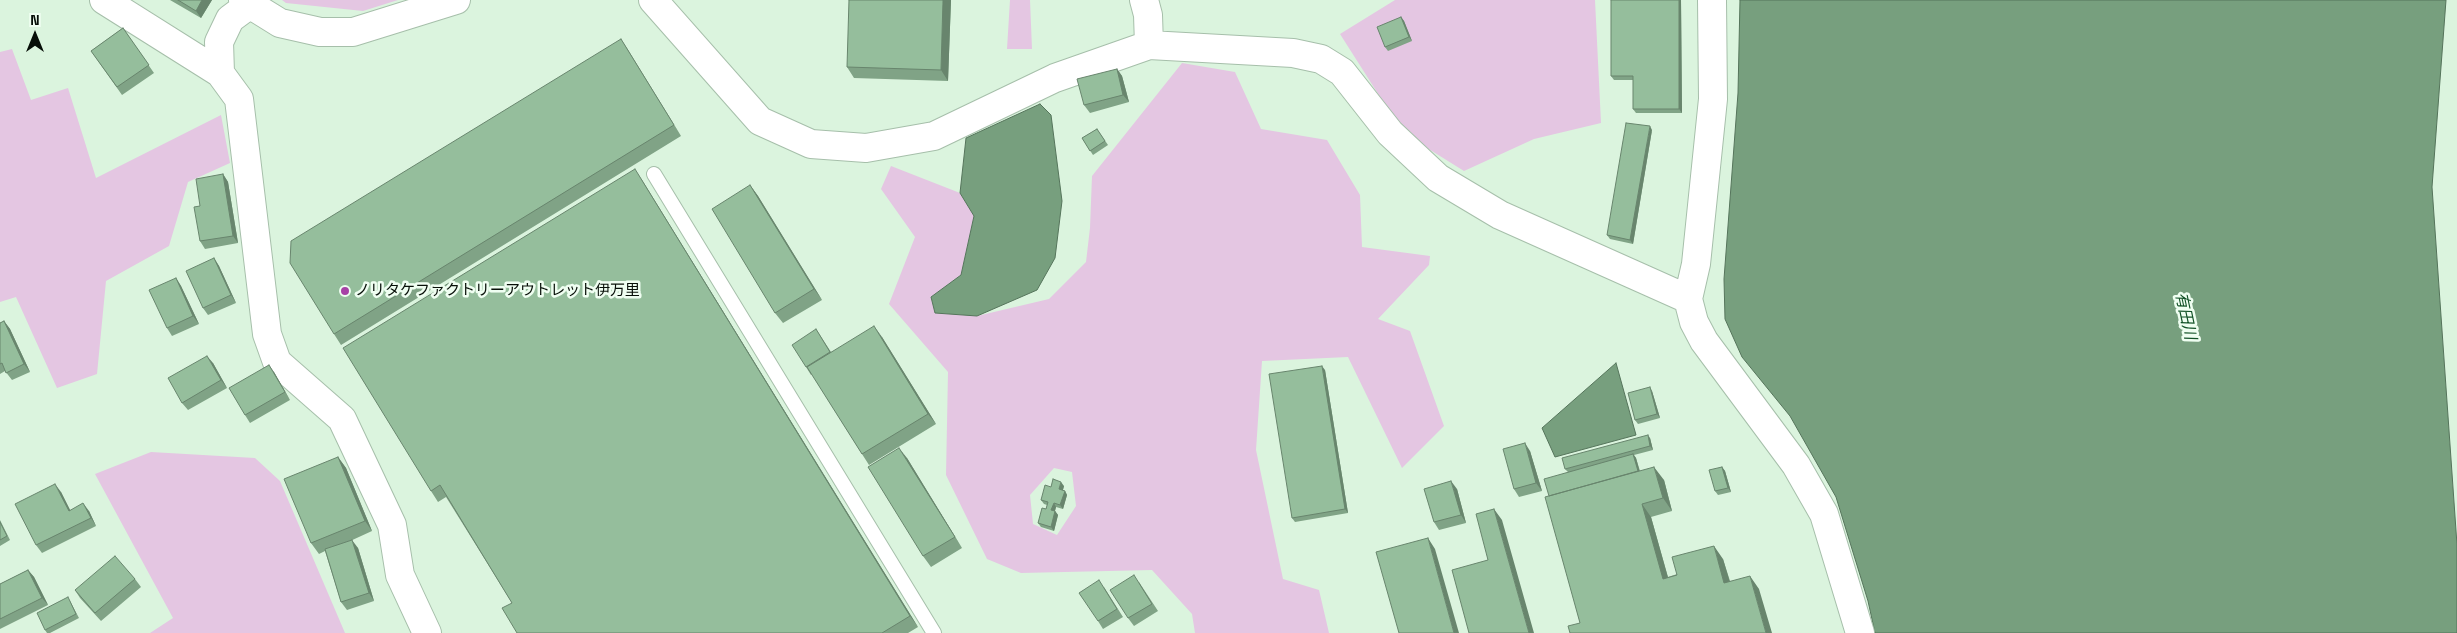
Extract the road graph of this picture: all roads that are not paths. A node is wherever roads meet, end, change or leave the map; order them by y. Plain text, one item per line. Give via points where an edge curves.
1 (104, 0) edge
2 (456, 0) edge
3 (653, 0) edge
4 (1144, 0) edge
5 (1712, 0) edge
6 (246, 3) edge
7 (1149, 45) junction
8 (220, 73) junction
9 (654, 174) dead end
10 (1688, 299) junction
11 (427, 633) edge
12 (934, 633) edge
13 (1860, 633) edge

1 - 8 street
2 - 6 street via 353,32 320,32 280,23
3 - 7 street via 760,122 811,144 866,148 934,136 1055,78
4 - 7 street
5 - 10 street via 1713,99 1696,264
6 - 8 street via 230,19 219,42
7 - 10 street via 1293,53 1321,60 1342,72 1390,133 1438,178 1500,215
8 - 11 street via 239,99 267,334 278,362 342,419 392,526 400,575
9 - 12 lane
10 - 13 street via 1694,322 1704,341 1796,465 1824,514

